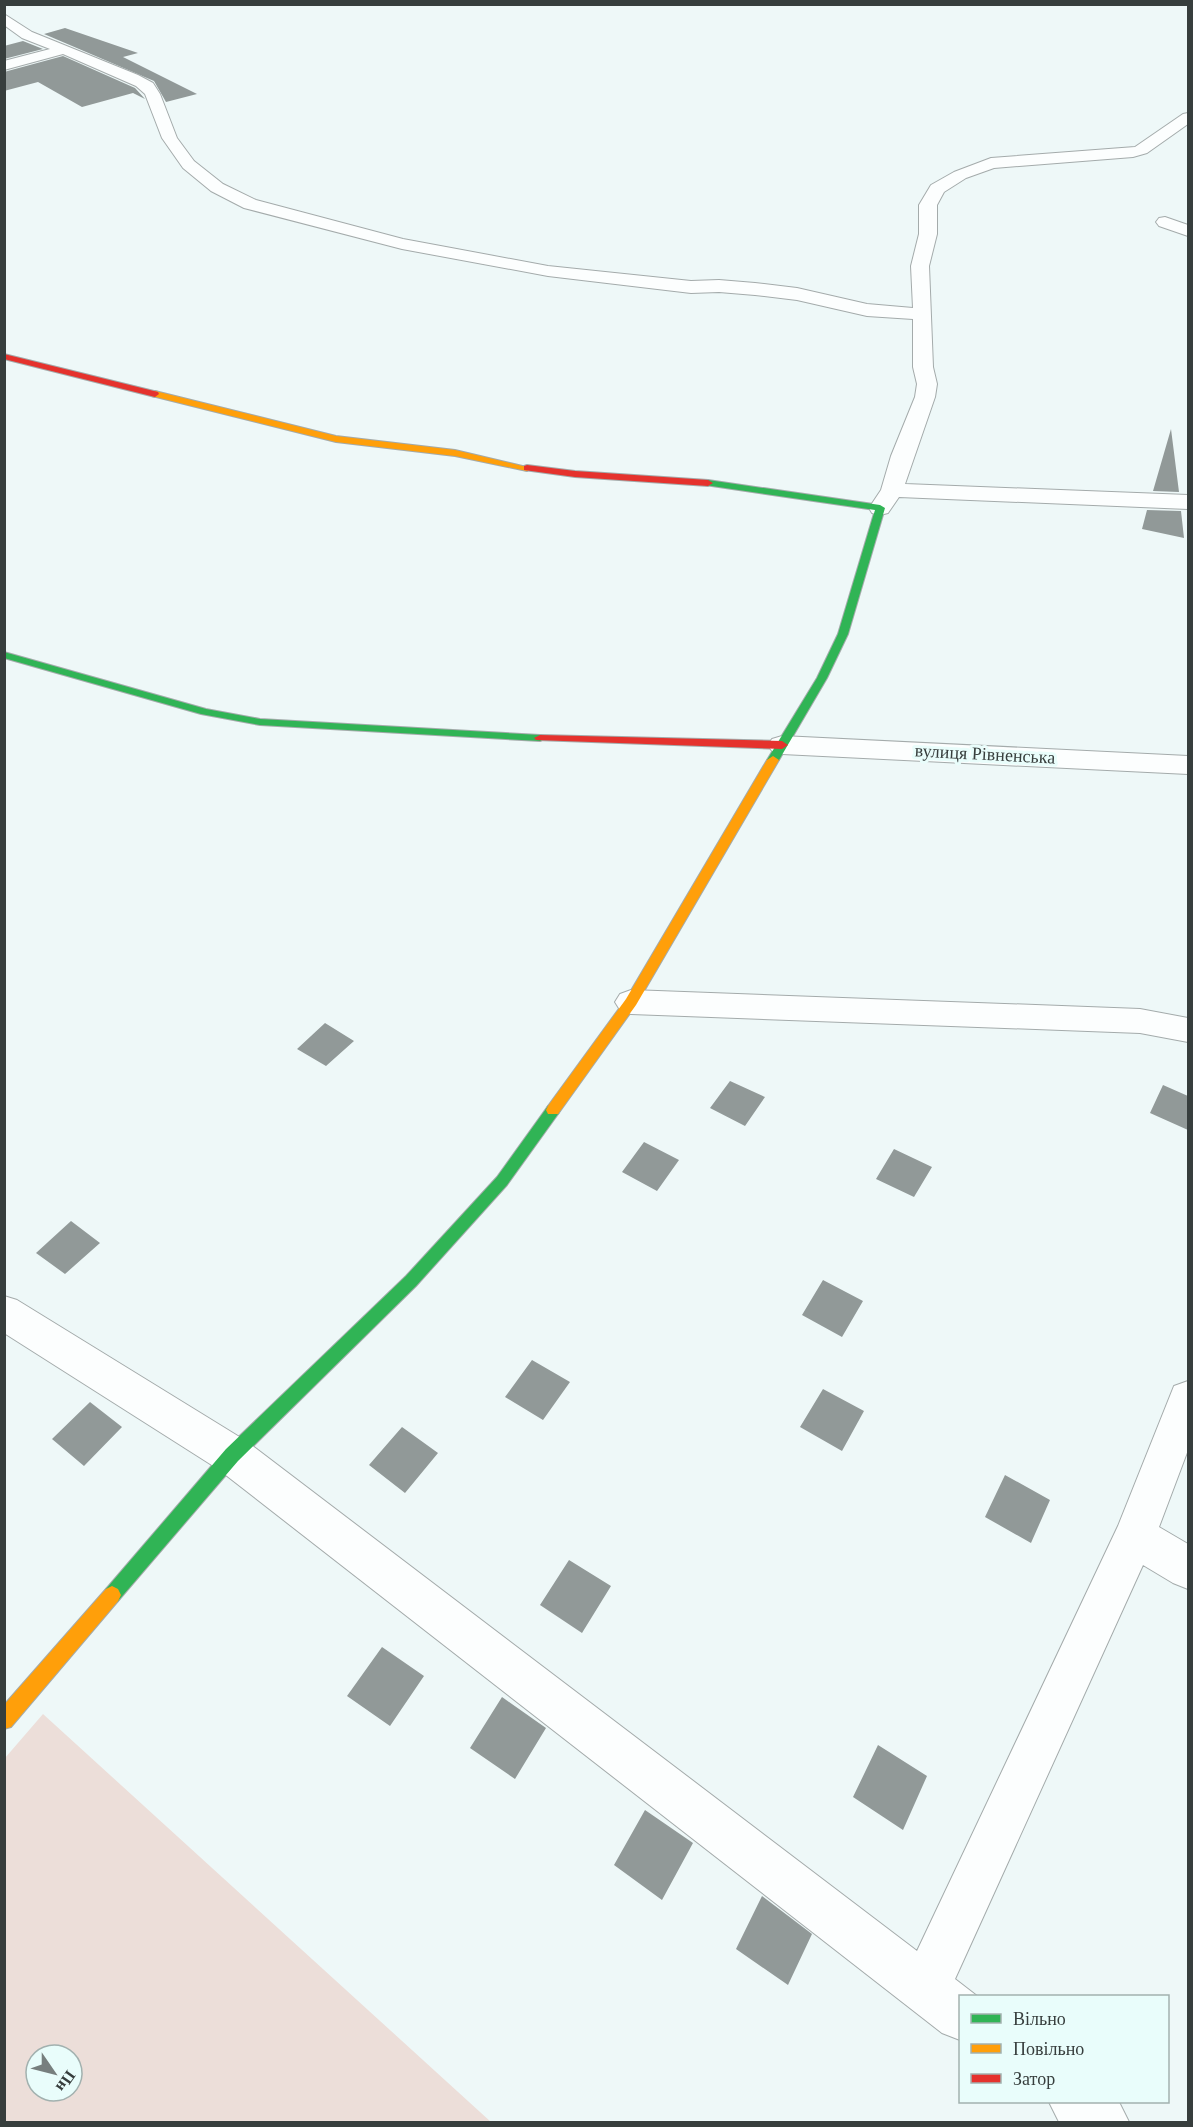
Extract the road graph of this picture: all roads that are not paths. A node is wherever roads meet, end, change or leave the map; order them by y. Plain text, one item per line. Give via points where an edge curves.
1 (4, 18) edge
2 (63, 50) junction
3 (4, 66) edge
4 (1188, 117) edge
5 (1165, 222) dead end
6 (1188, 231) edge
7 (924, 314) junction
8 (4, 356) edge
9 (886, 499) junction
10 (1188, 502) edge
11 (4, 655) edge
12 (782, 745) junction
13 (1188, 765) edge
14 (631, 1002) junction
15 (1188, 1030) edge
16 (4, 1312) edge
17 (1188, 1399) edge
18 (232, 1455) junction
19 (1135, 1536) junction
20 (1188, 1568) edge
21 (4, 1720) edge
22 (925, 1988) junction
23 (959, 2014) edge
24 (1076, 2103) edge
25 (1103, 2122) edge

1 - 2 street via 27,35
2 - 3 street
2 - 7 street via 149,88 173,145 189,165 206,181 250,204 402,244 548,272 691,287 755,289 867,310
4 - 7 street via 1141,150 991,164 960,175 937,189 928,205 928,234 920,266
5 - 6 street
7 - 9 street via 925,397
8 - 9 street via 336,439 455,453 575,474
9 - 10 street
9 - 12 street via 843,634
11 - 12 street via 205,712 260,722 479,736
12 - 13 street, вулиця Рівненська
12 - 14 street
14 - 15 street via 1140,1021
14 - 18 street via 502,1180 411,1281
16 - 18 street
17 - 19 street
18 - 21 street
18 - 22 street
19 - 20 street
19 - 22 street
22 - 23 street
24 - 25 street

